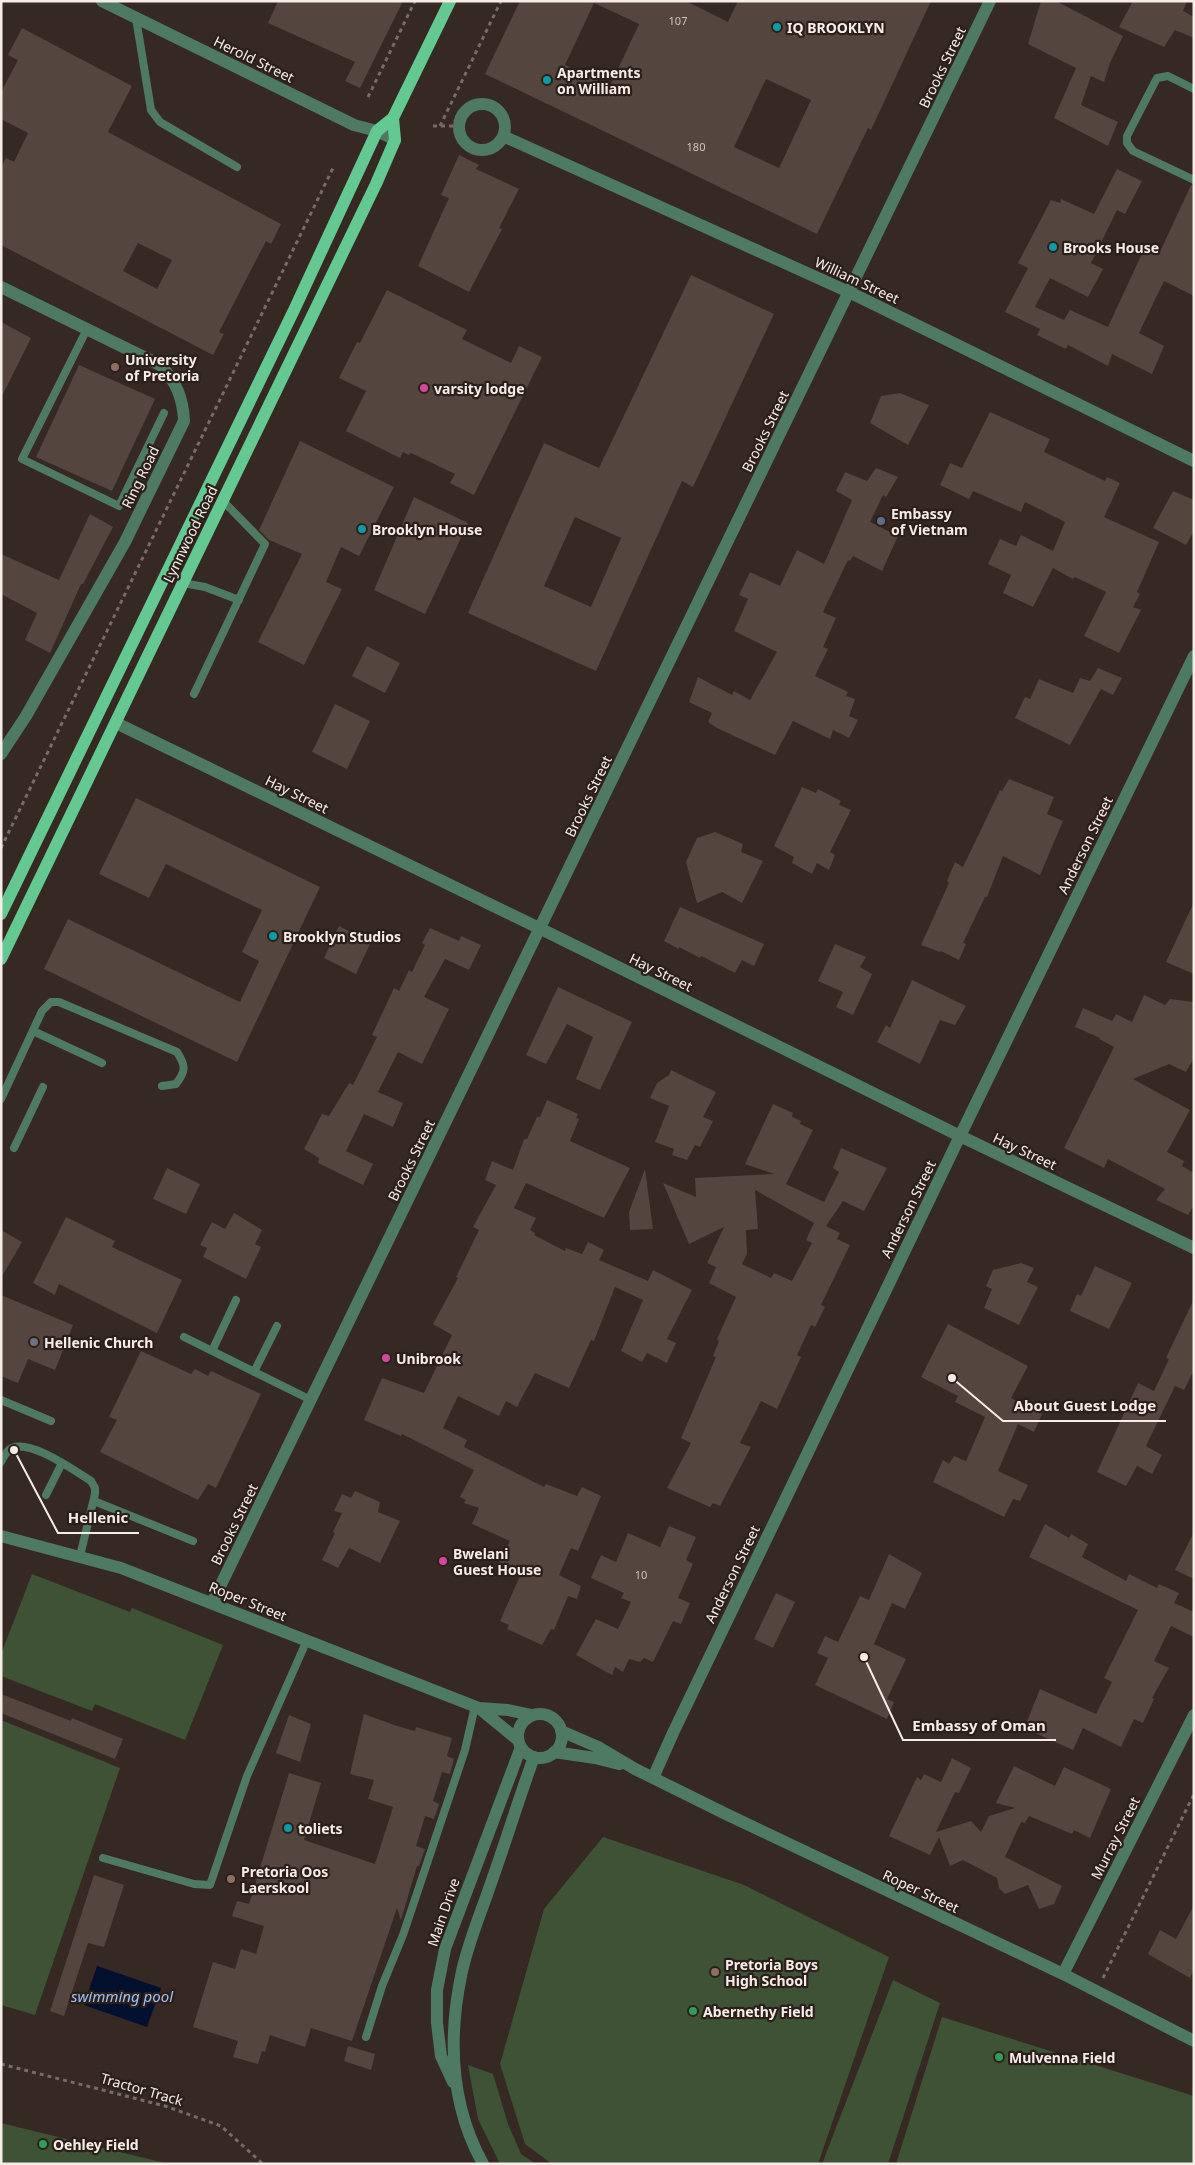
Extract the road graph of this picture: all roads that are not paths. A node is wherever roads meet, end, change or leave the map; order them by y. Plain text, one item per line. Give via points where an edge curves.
1 (102, 1) edge
2 (450, 1) edge
3 (990, 1) edge
4 (136, 18) junction
5 (1194, 89) edge
6 (393, 118) junction
7 (377, 131) junction
8 (503, 136) junction
9 (395, 140) junction
10 (237, 167) dead end
11 (1194, 180) edge
12 (1, 287) edge
13 (849, 292) junction
14 (87, 329) junction
15 (164, 413) dead end
16 (1194, 461) edge
17 (223, 501) junction
18 (183, 583) junction
19 (239, 600) junction
20 (1194, 656) edge
21 (194, 694) dead end
22 (116, 723) junction
23 (1, 754) edge
24 (1, 914) edge
25 (540, 929) junction
26 (1, 959) edge
27 (33, 1031) junction
28 (102, 1063) dead end
29 (162, 1086) dead end
30 (43, 1087) dead end
31 (1, 1099) edge
32 (960, 1136) junction
33 (14, 1148) dead end
34 (1194, 1248) edge
35 (236, 1300) dead end
36 (277, 1326) dead end
37 (184, 1337) dead end
38 (212, 1351) junction
39 (254, 1372) junction
40 (1, 1400) edge
41 (311, 1400) junction
42 (51, 1421) dead end
43 (1, 1462) edge
44 (62, 1464) junction
45 (46, 1495) dead end
46 (94, 1501) junction
47 (1, 1536) edge
48 (192, 1541) dead end
49 (80, 1556) junction
50 (212, 1602) junction
51 (307, 1640) junction
52 (477, 1707) junction
53 (532, 1715) junction
54 (1194, 1715) edge
55 (561, 1731) junction
56 (520, 1744) junction
57 (554, 1752) junction
58 (534, 1757) junction
59 (636, 1769) junction
60 (653, 1778) junction
61 (103, 1858) dead end
62 (462, 1899) junction
63 (483, 1908) junction
64 (1063, 1974) junction
65 (366, 2037) dead end
66 (1194, 2041) edge
67 (457, 2091) junction
68 (483, 2164) edge

1 - 4 street, Herold Street
2 - 6 main road, Lynnwood Road
3 - 13 street, Brooks Street
4 - 7 street, Herold Street via 354,125
4 - 10 lane via 154,116
5 - 11 lane via 1168,76 1157,78 1127,136 1127,143 1134,151
6 - 7 main road, Lynnwood Road
6 - 9 main road, Lynnwood Road
7 - 9 street, Herold Street
7 - 24 main road, Lynnwood Road via 291,317
8 - 8 street via 504,120 487,104 471,106 464,112 458,126 464,144 477,150 492,148
8 - 13 street, William Street
9 - 17 main road, Lynnwood Road
12 - 14 street, Ring Road
13 - 16 street, William Street
13 - 25 street, Brooks Street
14 - 15 lane via 22,459 118,506
14 - 23 street, Ring Road via 160,365 178,388 184,404 184,421 125,542
17 - 18 main road, Lynnwood Road
17 - 19 lane via 265,544
18 - 19 lane via 205,587
18 - 22 main road, Lynnwood Road
19 - 21 lane
20 - 32 street, Anderson Street
22 - 25 street, Hay Street
22 - 26 main road, Lynnwood Road
25 - 32 street, Hay Street
25 - 41 street, Brooks Street
27 - 28 lane
27 - 29 lane via 46,1005 59,1002 177,1052 183,1062 184,1074 176,1084
27 - 31 lane
30 - 33 lane
32 - 34 street, Hay Street
32 - 60 street, Anderson Street
35 - 38 lane
36 - 39 lane
37 - 38 lane
38 - 39 lane
39 - 41 lane
40 - 42 lane
41 - 50 street, Brooks Street
43 - 44 lane via 9,1450 24,1446
44 - 45 lane
44 - 46 lane via 91,1481 95,1488
46 - 48 lane
46 - 49 lane
47 - 49 street, Roper Street
49 - 50 street, Roper Street
50 - 51 street, Roper Street
51 - 52 street, Roper Street
51 - 61 lane via 247,1776 210,1885 194,1884
52 - 53 street, Roper Street
52 - 56 street, Roper Street
52 - 65 lane via 403,1935
53 - 55 street via 547,1715
53 - 56 street via 520,1725
54 - 64 street, Murray Street
55 - 57 street via 561,1739
55 - 59 street, Roper Street
56 - 58 street
56 - 62 street, Main Drive
57 - 58 street via 545,1757
57 - 59 street, Roper Street
58 - 63 street, Main Drive
59 - 60 street, Roper Street
60 - 64 street, Roper Street
62 - 63 street
62 - 67 street, Main Drive via 445,1949 437,1990 441,2056
63 - 67 street, Main Drive via 461,1976 453,2025
64 - 66 street, Roper Street
67 - 68 street, Main Drive via 464,2120

